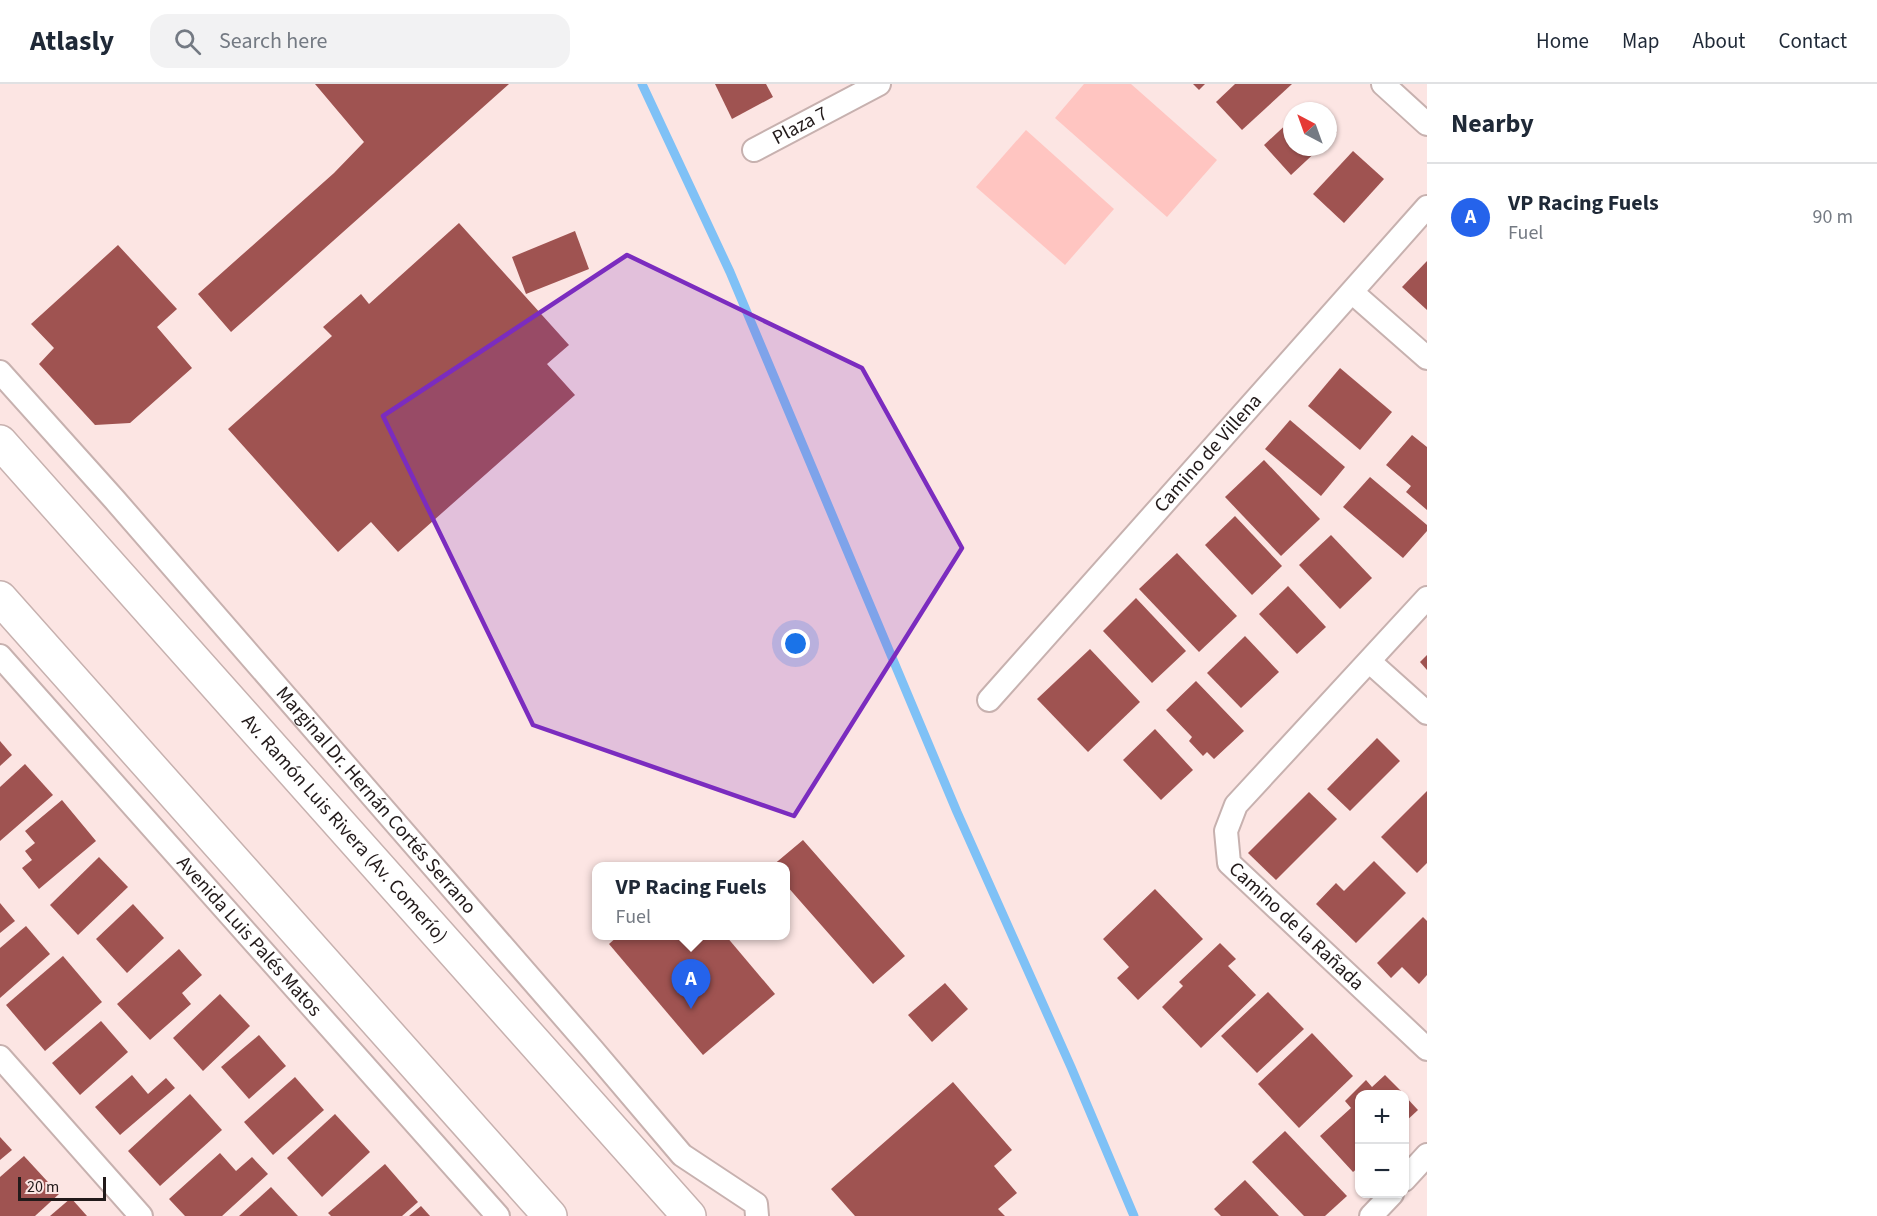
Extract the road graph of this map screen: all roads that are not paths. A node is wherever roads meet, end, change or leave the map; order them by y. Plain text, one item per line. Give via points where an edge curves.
1 (879, 84) edge
2 (1383, 84) edge
3 (1427, 124) edge
4 (754, 150) dead end
5 (1427, 207) edge
6 (1353, 293) junction
7 (1427, 358) edge
8 (0, 372) edge
9 (0, 442) edge
10 (0, 598) edge
11 (1427, 598) edge
12 (0, 656) edge
13 (1370, 662) junction
14 (989, 700) dead end
15 (1427, 713) edge
16 (1427, 1049) edge
17 (0, 1057) edge
18 (1427, 1155) edge
19 (1409, 1175) edge
20 (1388, 1198) edge
21 (141, 1216) edge
22 (498, 1216) edge
23 (550, 1216) edge
24 (690, 1216) edge
25 (758, 1216) edge
26 (1371, 1216) edge

1 - 4 street, Plaza 7
2 - 3 street
5 - 6 street, Camino de Villena
6 - 7 street
6 - 14 street, Camino de Villena
8 - 25 street, Marginal Dr. Hernán Cortés Serrano via 682,1155 756,1204
9 - 24 main road, Av. Ramón Luis Rivera (Av. Comerío)
10 - 23 main road
11 - 13 street, Camino de la Rañada
12 - 22 street, Avenida Luis Palés Matos
13 - 15 street
13 - 16 street, Camino de la Rañada via 1236,805 1226,831 1229,863
17 - 21 street
18 - 19 street
20 - 26 street

